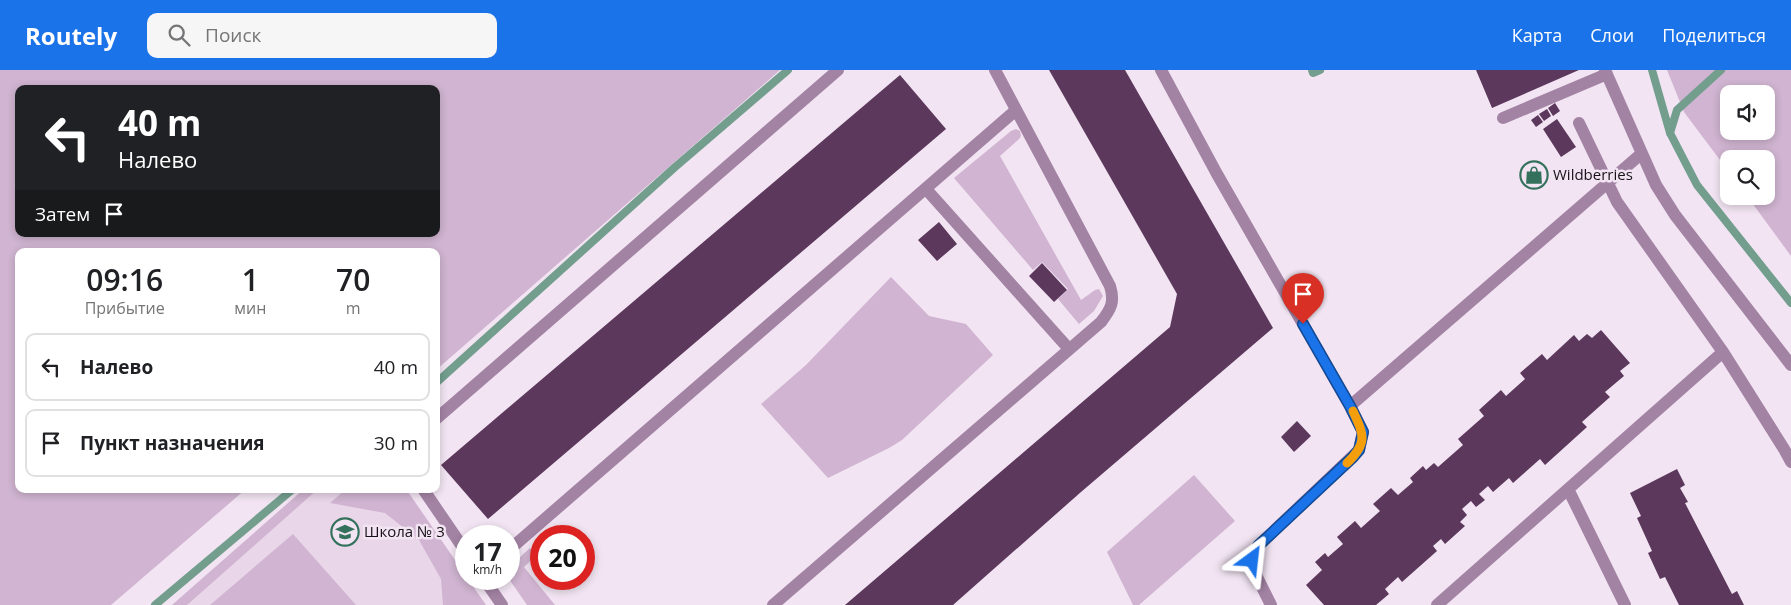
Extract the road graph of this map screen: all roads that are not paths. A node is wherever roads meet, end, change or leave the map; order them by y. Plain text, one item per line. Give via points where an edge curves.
1 (838, 70) edge
2 (995, 70) edge
3 (1161, 70) edge
4 (1606, 72) edge
5 (1016, 110) junction
6 (1503, 118) dead end
7 (1579, 123) dead end
8 (1641, 154) junction
9 (1606, 182) junction
10 (926, 189) junction
11 (1069, 349) junction
12 (1723, 352) junction
13 (1791, 365) edge
14 (1350, 406) junction
15 (440, 416) edge
16 (1791, 462) edge
17 (1568, 489) junction
18 (426, 493) edge
19 (455, 536) edge
20 (520, 540) edge
21 (492, 590) edge
22 (502, 605) edge
23 (774, 605) edge
24 (1271, 605) edge
25 (1437, 605) edge
26 (1625, 605) edge

1 - 15 lane
2 - 5 lane
3 - 14 lane
4 - 6 lane
4 - 8 lane
5 - 10 lane
5 - 11 lane via 1113,297 1109,312 1101,322
7 - 9 lane
8 - 9 lane
8 - 13 lane via 1675,215
9 - 12 lane
9 - 14 lane
10 - 11 lane
10 - 20 lane
11 - 23 lane
12 - 16 lane
12 - 17 lane
14 - 24 lane via 1363,432 1359,450 1258,546 1252,560
17 - 25 lane
17 - 26 lane
18 - 19 lane
21 - 22 lane

